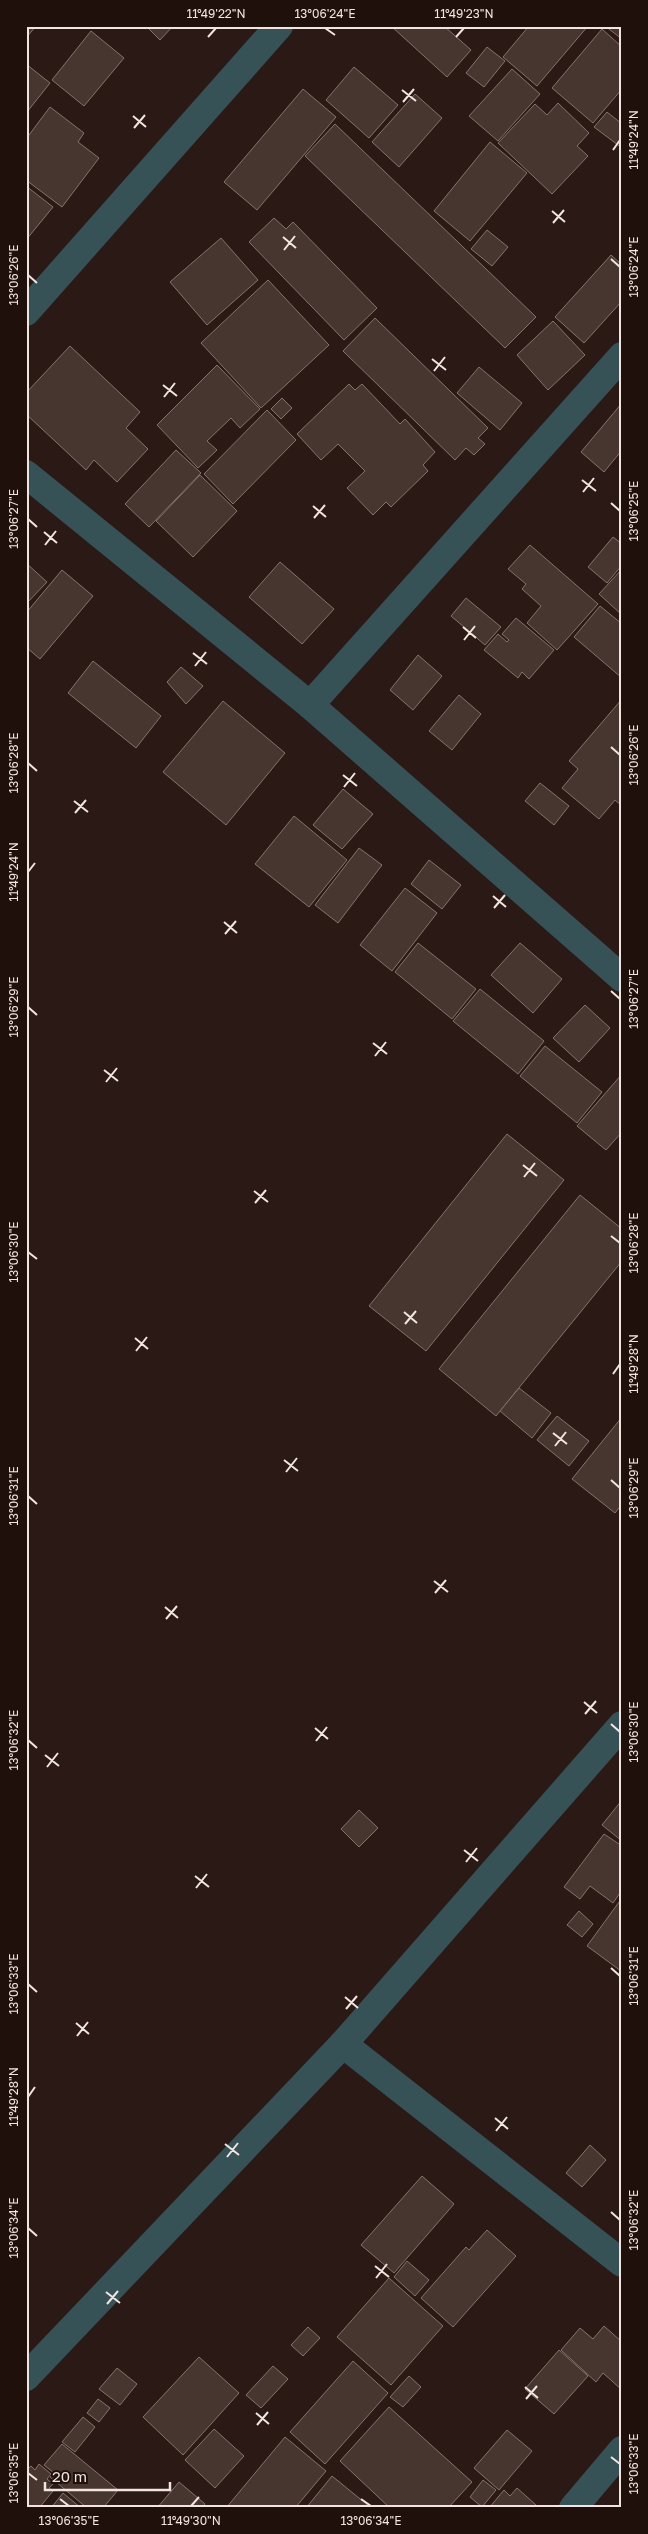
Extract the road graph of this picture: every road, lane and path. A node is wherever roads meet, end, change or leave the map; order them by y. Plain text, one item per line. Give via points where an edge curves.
1 (279, 26) edge
2 (26, 312) edge
3 (622, 356) edge
4 (26, 474) edge
5 (310, 705) junction
6 (622, 978) edge
7 (622, 1725) edge
8 (343, 2044) junction
9 (622, 2263) edge
10 (26, 2377) edge
11 (622, 2450) edge
12 (572, 2508) edge

1 - 2 street
3 - 5 street
4 - 5 street
5 - 6 street
7 - 8 street
8 - 9 street
8 - 10 street
11 - 12 street

